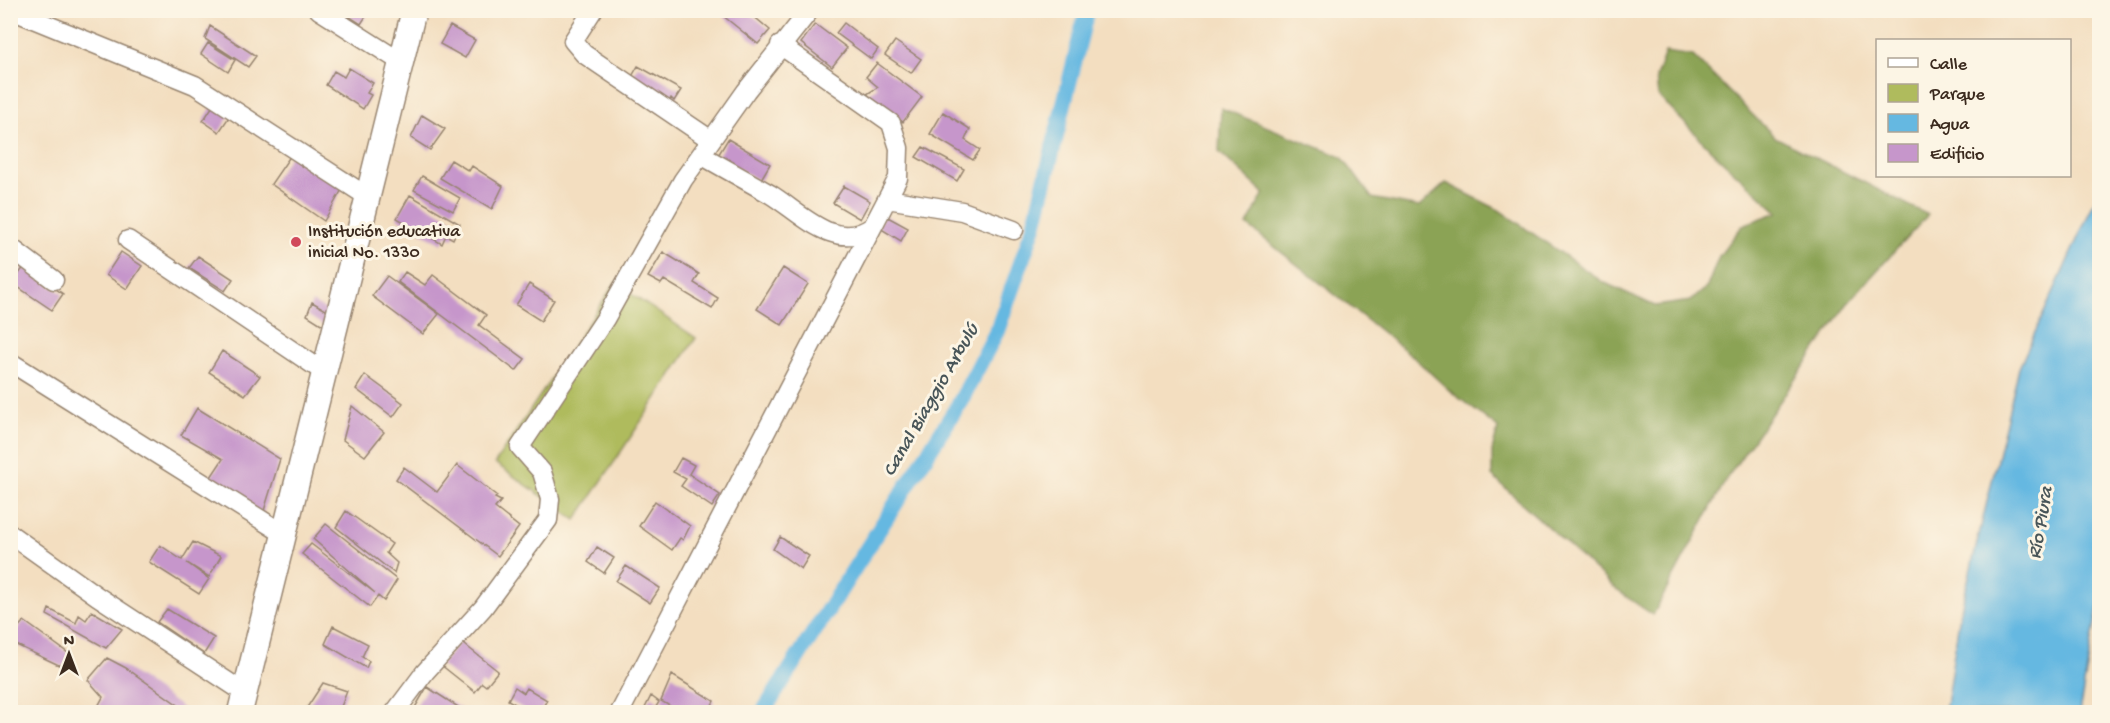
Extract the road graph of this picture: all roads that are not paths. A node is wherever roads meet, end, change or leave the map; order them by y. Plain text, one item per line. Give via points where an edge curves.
1 (11, 10) edge
2 (319, 10) edge
3 (414, 10) edge
4 (593, 10) edge
5 (810, 10) edge
6 (780, 45) junction
7 (401, 62) junction
8 (706, 148) junction
9 (368, 197) junction
10 (887, 199) junction
11 (873, 226) junction
12 (1014, 230) dead end
13 (128, 240) dead end
14 (10, 248) edge
15 (54, 280) dead end
16 (10, 362) edge
17 (324, 372) junction
18 (10, 534) edge
19 (284, 534) junction
20 (242, 703) edge
21 (395, 712) edge
22 (620, 712) edge

1 - 9 street via 195,86
2 - 7 street
3 - 7 main road
4 - 8 street via 573,41 578,48
5 - 6 street
6 - 8 street
6 - 10 street via 891,123 899,148 898,178
7 - 9 main road
8 - 11 street via 814,227 853,235
8 - 21 street via 683,180 605,320 520,447 542,472 550,499 548,520 483,608 424,672
9 - 17 main road
10 - 11 street
10 - 12 street via 962,211
11 - 22 street
13 - 17 street
14 - 15 street
16 - 19 street
17 - 19 main road
18 - 20 street
19 - 20 main road

